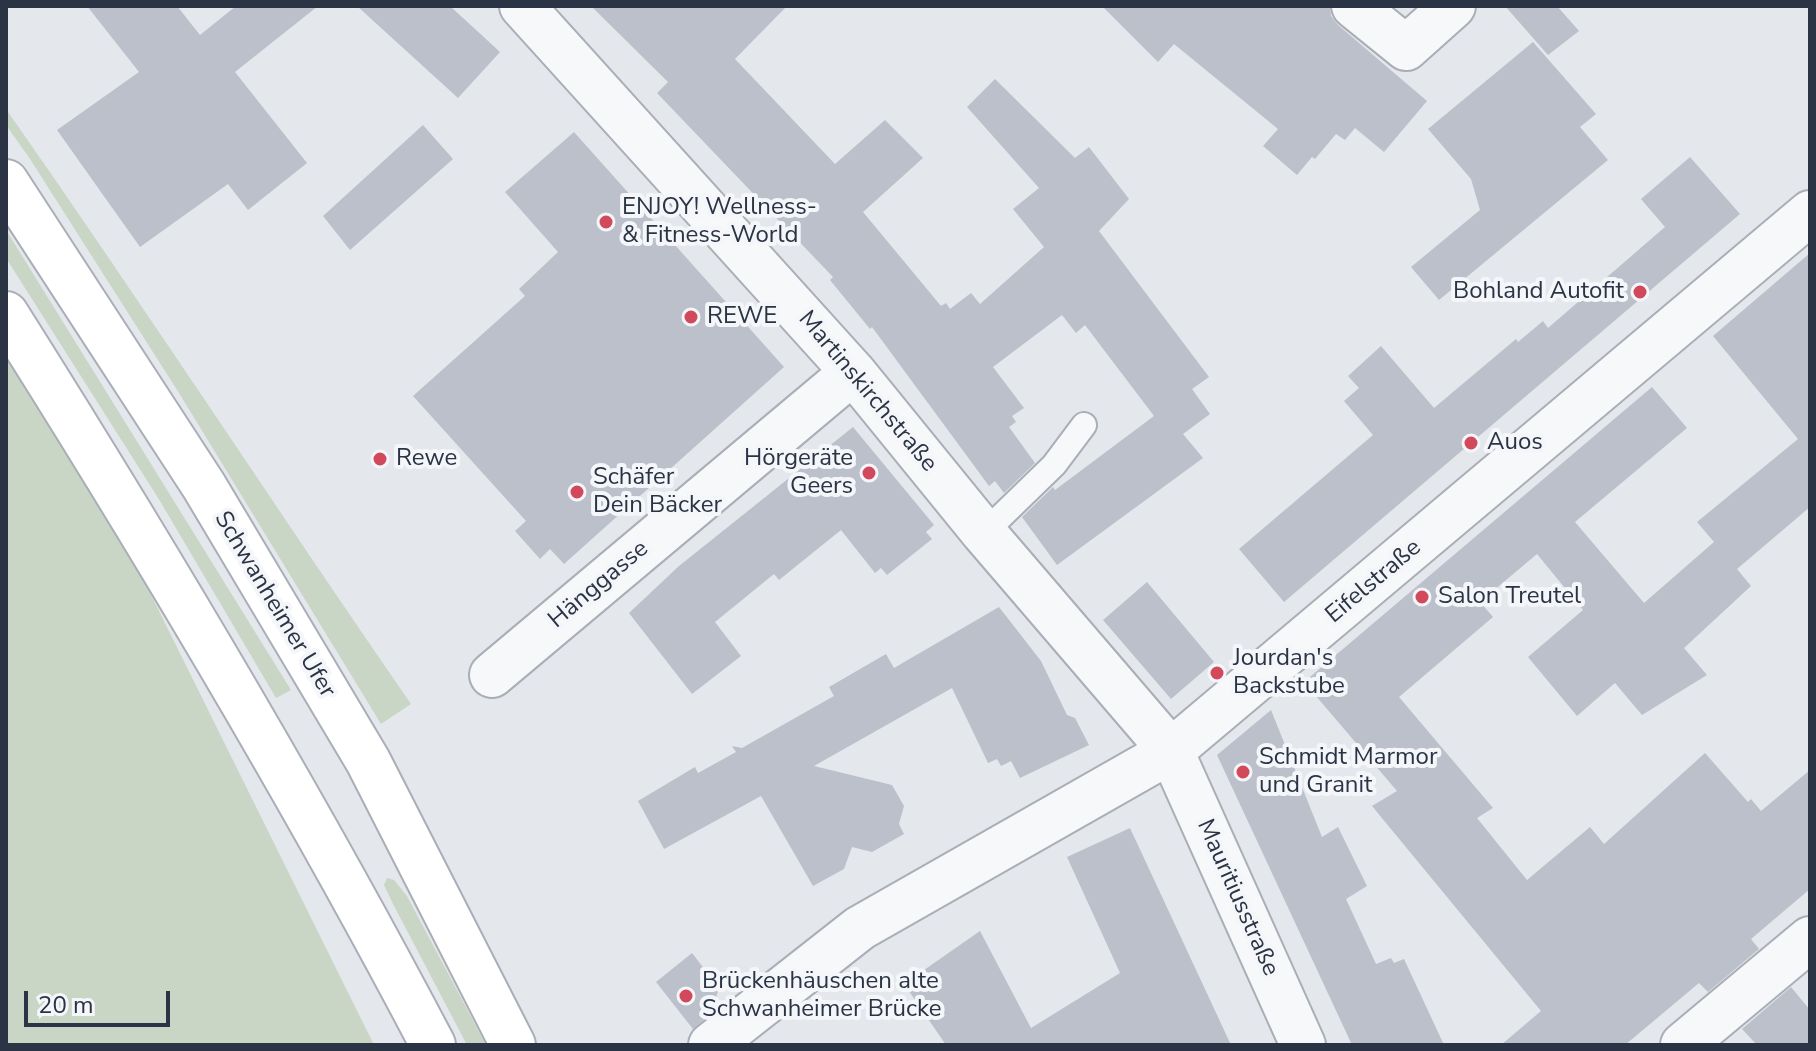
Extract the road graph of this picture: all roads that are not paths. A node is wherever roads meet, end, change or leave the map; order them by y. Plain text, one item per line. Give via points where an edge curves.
1 (522, 6) edge
2 (1354, 6) edge
3 (1453, 6) edge
4 (6, 182) edge
5 (1810, 213) edge
6 (6, 314) edge
7 (853, 372) junction
8 (1084, 425) dead end
9 (984, 533) junction
10 (492, 675) dead end
11 (1171, 751) junction
12 (1810, 939) edge
13 (433, 1045) edge
14 (513, 1045) edge
15 (711, 1045) edge
16 (1303, 1045) edge
17 (1683, 1045) edge

1 - 7 street, Martinskirchstraße
2 - 3 street via 1406,48
4 - 14 main road, Schwanheimer Ufer via 204,486 368,761
5 - 11 street, Eifelstraße
6 - 13 main road via 132,513 286,774
7 - 9 street, Martinskirchstraße
7 - 10 street, Hänggasse
8 - 9 lane via 1054,465
9 - 11 street, Martinskirchstraße
11 - 15 street, Eifelstraße via 860,928
11 - 16 street, Mauritiusstraße
12 - 17 street

